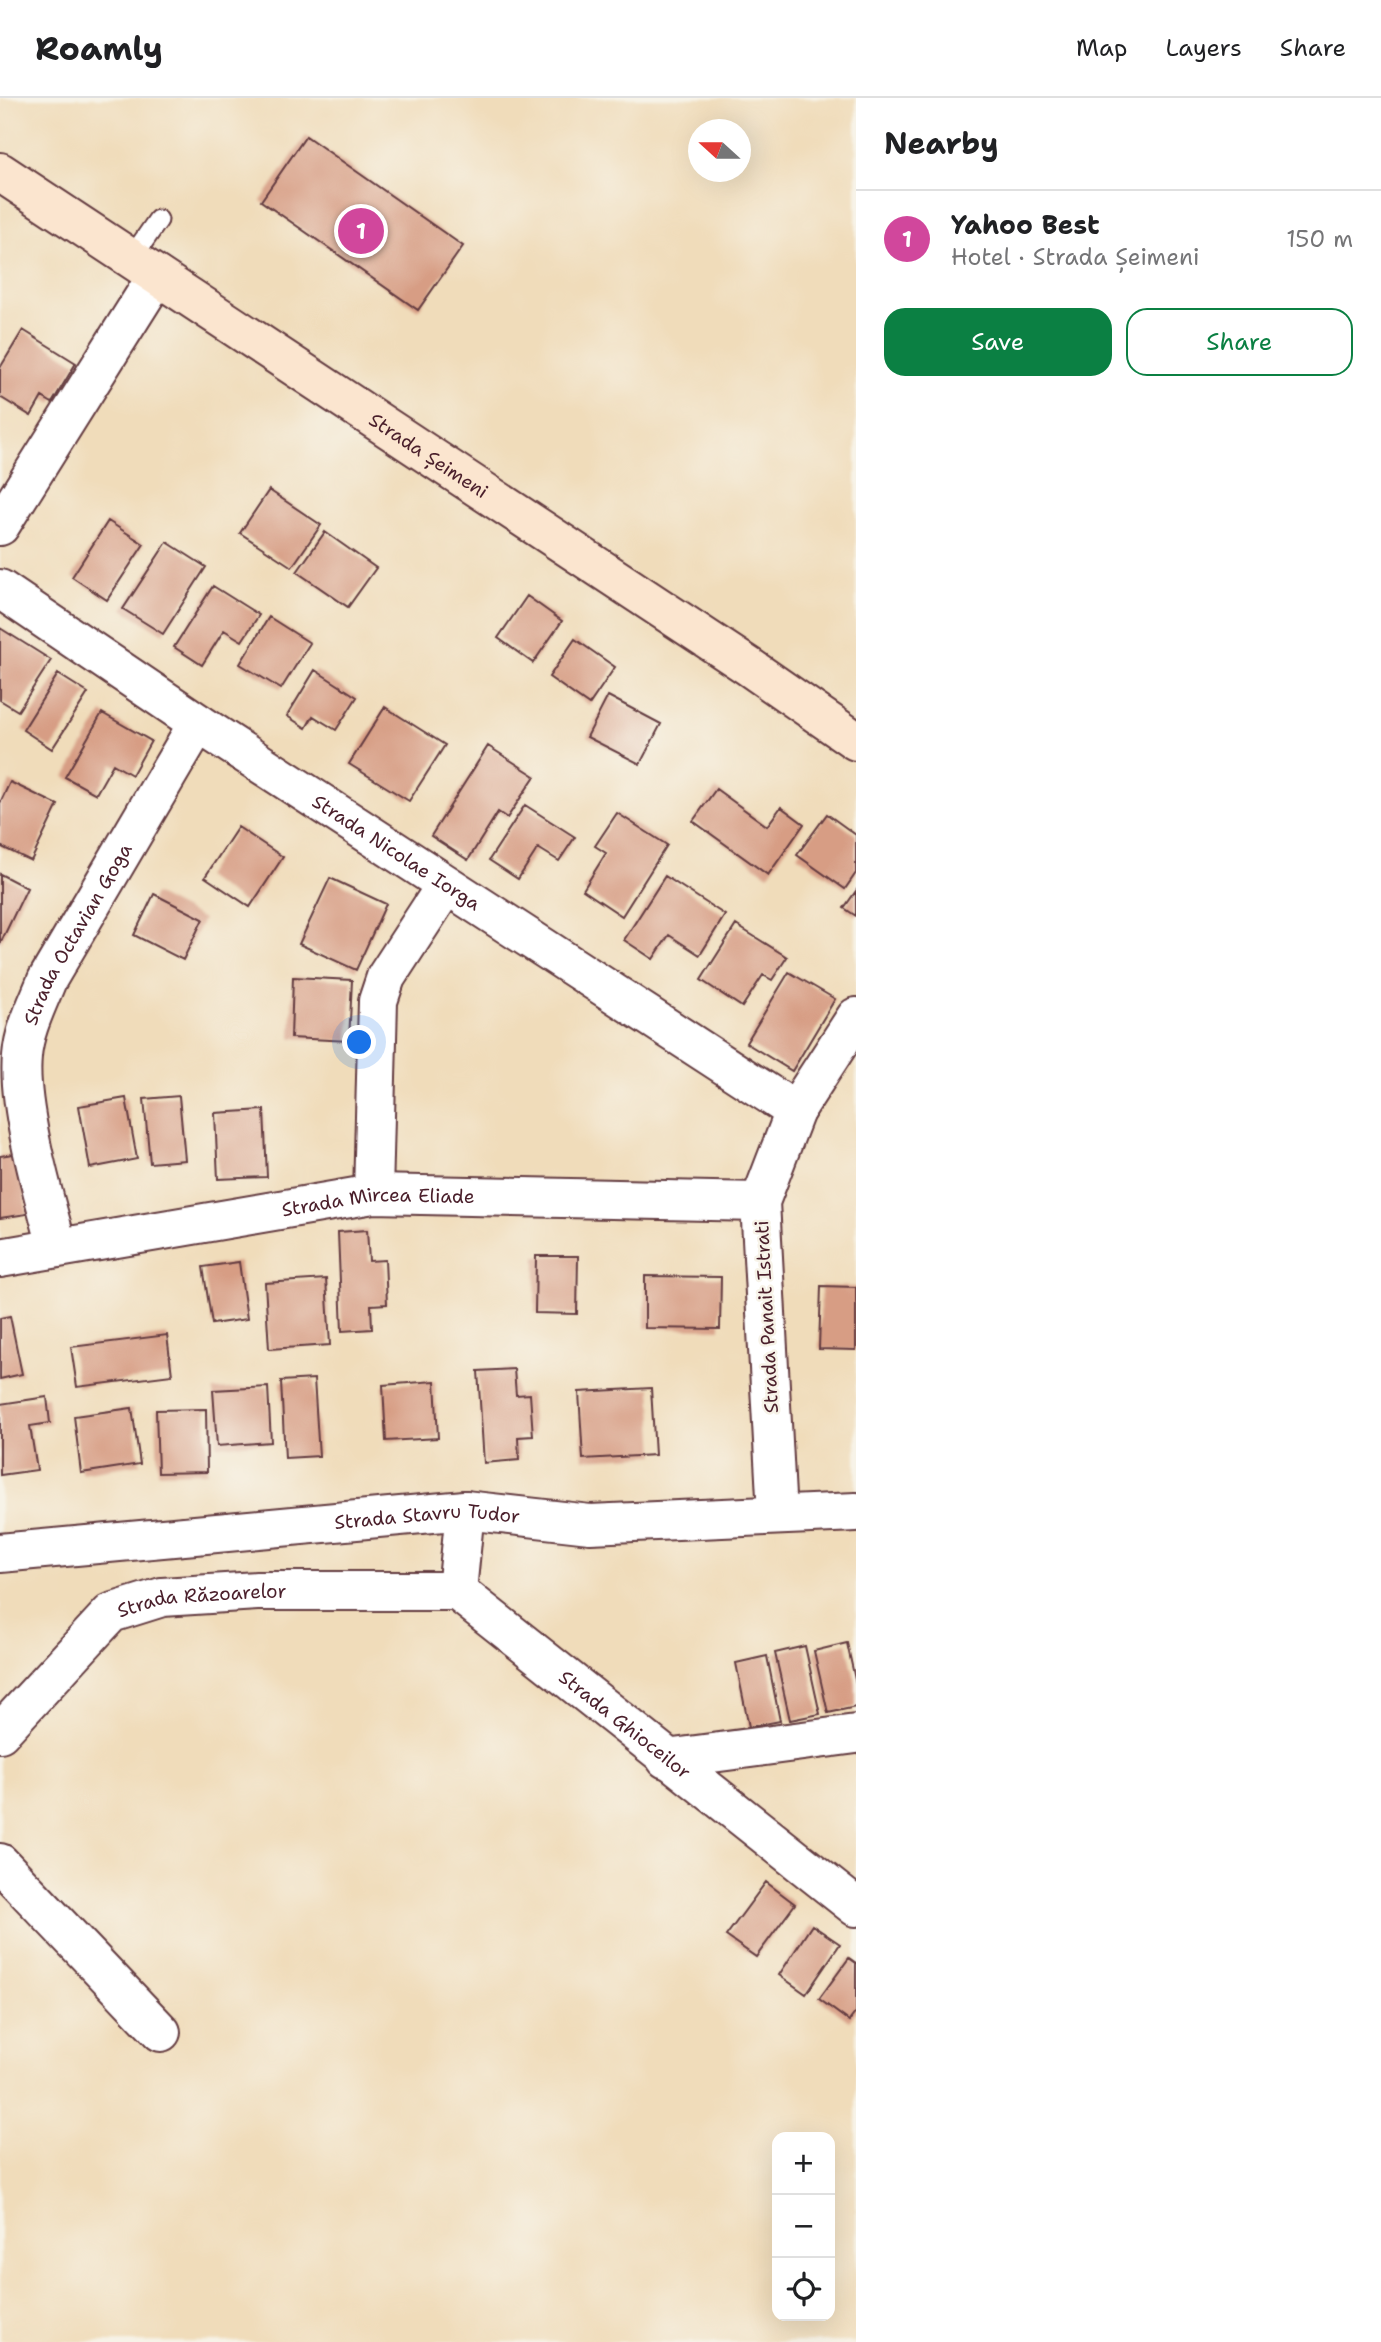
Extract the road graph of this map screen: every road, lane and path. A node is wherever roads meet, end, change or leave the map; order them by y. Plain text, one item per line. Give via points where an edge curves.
1 (0, 173) edge
2 (158, 220) dead end
3 (144, 267) junction
4 (0, 526) edge
5 (0, 589) edge
6 (198, 723) junction
7 (856, 741) edge
8 (446, 885) junction
9 (856, 1017) edge
10 (795, 1111) junction
11 (373, 1194) junction
12 (760, 1202) junction
13 (57, 1246) junction
14 (0, 1258) edge
15 (465, 1510) junction
16 (856, 1512) edge
17 (778, 1515) junction
18 (0, 1553) edge
19 (457, 1591) junction
20 (0, 1733) edge
21 (856, 1734) edge
22 (666, 1759) junction
23 (0, 1863) edge
24 (856, 1907) edge
25 (161, 2032) dead end

1 - 3 main road, Strada Șeimeni
2 - 3 lane
3 - 4 street
3 - 7 main road, Strada Șeimeni
5 - 6 street, Strada Nicolae Iorga
6 - 8 street, Strada Nicolae Iorga
6 - 13 street, Strada Octavian Goga via 47,980 29,1023 22,1057 24,1091
8 - 10 street, Strada Nicolae Iorga
8 - 11 street via 386,977 377,1001
9 - 10 street, Strada Panait Istrati
10 - 12 street, Strada Panait Istrati
11 - 12 street, Strada Mircea Eliade
11 - 13 street, Strada Mircea Eliade
12 - 17 street, Strada Panait Istrati
13 - 14 street, Strada Mircea Eliade
15 - 17 street, Strada Stavru Tudor via 590,1524
15 - 18 street, Strada Stavru Tudor
15 - 19 street
16 - 17 street, Strada Stavru Tudor
19 - 20 street, Strada Răzoarelor via 257,1591 162,1597 111,1613
19 - 22 street, Strada Ghioceilor
21 - 22 street
22 - 24 street, Strada Ghioceilor
23 - 25 street

